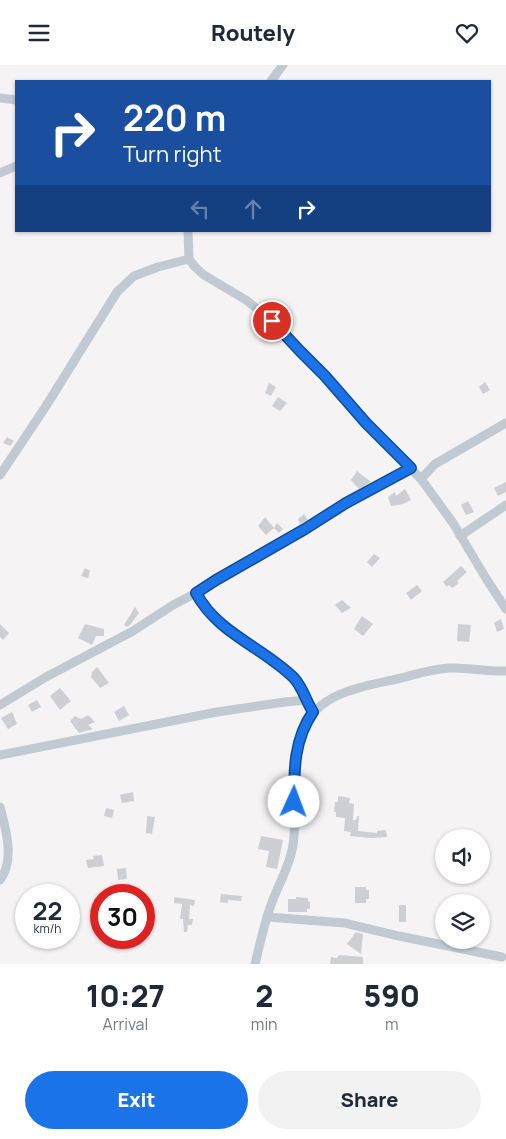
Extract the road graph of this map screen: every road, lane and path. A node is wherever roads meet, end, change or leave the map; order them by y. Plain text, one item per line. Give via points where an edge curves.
1 (283, 65) edge
2 (272, 80) edge
3 (0, 98) edge
4 (15, 100) edge
5 (15, 166) edge
6 (0, 173) edge
7 (188, 232) edge
8 (190, 259) junction
9 (506, 423) edge
10 (411, 468) junction
11 (0, 475) edge
12 (421, 479) junction
13 (506, 505) edge
14 (460, 536) junction
15 (196, 593) junction
16 (506, 609) edge
17 (506, 671) edge
18 (307, 700) junction
19 (0, 705) edge
20 (313, 712) junction
21 (0, 755) edge
22 (0, 807) edge
23 (0, 880) edge
24 (267, 917) junction
25 (502, 957) dead end
26 (255, 964) edge

1 - 2 street
3 - 4 street
5 - 6 street
7 - 8 street
8 - 10 street via 204,275 246,300 272,321
8 - 11 street via 134,276 117,292
9 - 12 street via 435,464
10 - 12 street
10 - 15 street
12 - 14 street
13 - 14 street
14 - 16 street
15 - 18 street via 205,608 235,635 296,680
15 - 19 street
17 - 20 street via 451,668 427,671 345,692
18 - 20 street
18 - 21 street via 223,711
20 - 24 street via 303,728 295,762 295,823 291,857
22 - 23 street via 8,855
24 - 25 street via 345,923
24 - 26 street

